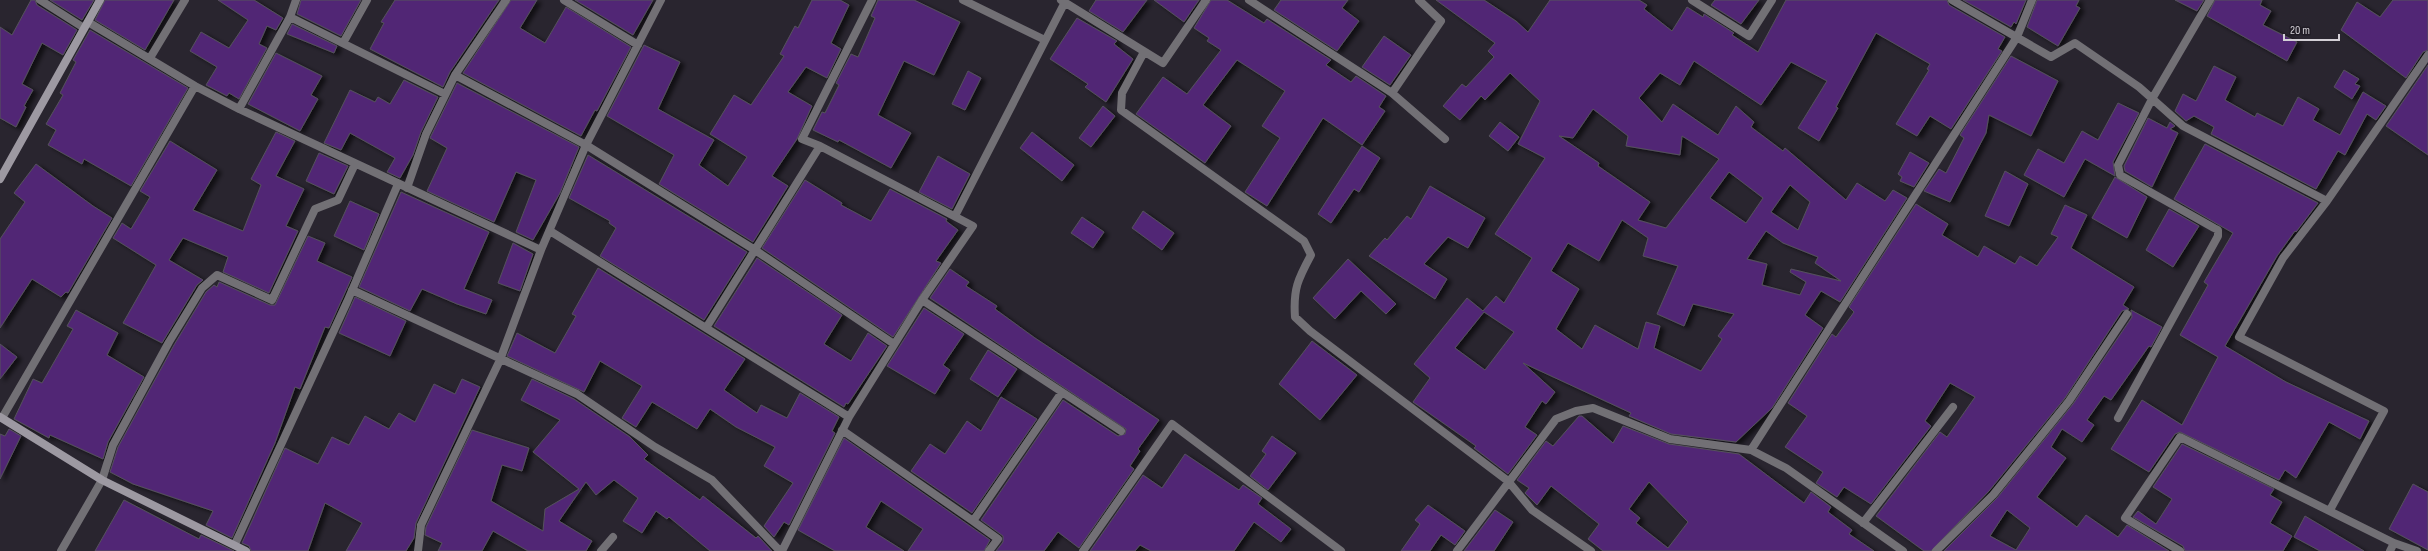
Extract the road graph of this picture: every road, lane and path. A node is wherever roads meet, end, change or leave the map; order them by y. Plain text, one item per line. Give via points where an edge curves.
1 (40, 0) edge
2 (100, 0) edge
3 (185, 0) edge
4 (296, 0) edge
5 (367, 0) edge
6 (506, 0) edge
7 (564, 0) edge
8 (661, 0) edge
9 (872, 0) edge
10 (963, 0) edge
11 (1206, 0) edge
12 (1250, 0) edge
13 (1419, 0) edge
14 (1692, 0) edge
15 (1772, 0) edge
16 (1952, 0) edge
17 (2032, 0) edge
18 (2210, 0) edge
19 (1063, 1) edge
20 (290, 17) junction
21 (86, 25) junction
22 (2016, 37) junction
23 (1045, 40) junction
24 (343, 43) junction
25 (638, 45) junction
26 (1144, 52) junction
27 (2428, 55) edge
28 (150, 58) junction
29 (455, 75) junction
30 (195, 86) junction
31 (1392, 93) junction
32 (445, 94) junction
33 (2152, 99) junction
34 (239, 109) junction
35 (1444, 139) dead end
36 (586, 145) junction
37 (820, 146) junction
38 (355, 164) junction
39 (0, 179) edge
40 (398, 184) junction
41 (407, 188) junction
42 (2327, 201) junction
43 (955, 216) junction
44 (550, 230) junction
45 (541, 250) junction
46 (755, 250) junction
47 (352, 290) junction
48 (922, 300) junction
49 (2127, 314) dead end
50 (706, 328) junction
51 (894, 344) junction
52 (500, 360) junction
53 (1062, 392) junction
54 (1953, 408) dead end
55 (1, 417) edge
56 (849, 417) junction
57 (2118, 418) dead end
58 (842, 430) junction
59 (1121, 430) dead end
60 (1751, 450) junction
61 (102, 480) junction
62 (1508, 481) junction
63 (2330, 510) junction
64 (973, 521) junction
65 (1863, 523) junction
66 (613, 537) dead end
67 (2394, 543) junction
68 (235, 544) junction
69 (61, 551) edge
70 (246, 551) edge
71 (418, 551) edge
72 (601, 551) edge
73 (781, 551) edge
74 (989, 551) edge
75 (1083, 551) edge
76 (1341, 551) edge
77 (1457, 551) edge
78 (1591, 551) edge
79 (1903, 551) edge
80 (1936, 551) edge
81 (2180, 551) edge
82 (2390, 551) edge
83 (2417, 551) edge

1 - 21 street
2 - 21 street
3 - 28 street
4 - 20 street
5 - 24 street
6 - 29 street
7 - 25 street
8 - 25 street
9 - 37 street via 802,139
10 - 23 street
11 - 26 street via 1163,63
12 - 31 street
13 - 31 street via 1441,21
14 - 15 street via 1749,36
16 - 22 street
17 - 22 street
18 - 33 street
19 - 23 street
19 - 26 street
20 - 24 street
20 - 34 street
21 - 28 street
21 - 39 street
22 - 33 street via 2051,57 2075,43 2139,87
22 - 60 street
23 - 43 street
24 - 32 street
25 - 36 street
26 - 62 street via 1122,93 1121,110 1304,241 1311,255 1298,279 1294,296 1295,317 1310,332
27 - 42 street
28 - 30 street
29 - 32 street
29 - 36 street
30 - 34 street
30 - 55 street
31 - 35 street
32 - 41 street via 426,134
33 - 42 street via 2183,126
33 - 57 street via 2122,154 2118,165 2120,175 2218,230 2218,236
34 - 38 street
36 - 44 street
36 - 46 street
37 - 43 street
37 - 46 street
38 - 40 street
38 - 61 street via 338,200 315,209 272,300 217,275 202,288 169,342 113,445
40 - 41 street
40 - 47 street
41 - 45 street
42 - 63 street via 2283,258 2239,337 2384,411
43 - 48 street via 974,226
44 - 45 street
44 - 50 street
45 - 52 street
46 - 50 street
46 - 51 street
47 - 52 street
47 - 68 street
48 - 51 street
48 - 53 street
49 - 80 street via 2069,401 1998,490
50 - 56 street
51 - 56 street
52 - 71 street via 421,525
52 - 73 street via 577,394 655,447 712,480
53 - 59 street
53 - 64 street
54 - 65 street
55 - 61 street
56 - 58 street
58 - 64 street
58 - 73 street
60 - 62 street via 1670,439 1593,408 1556,419
60 - 65 street via 1786,468
61 - 68 street
61 - 69 street
62 - 77 street
62 - 78 street via 1532,510
63 - 67 street
63 - 81 street via 2180,437 2125,518
64 - 74 street via 998,539
65 - 79 street
66 - 72 street
67 - 82 street
67 - 83 street
68 - 70 street
75 - 76 street via 1172,424

